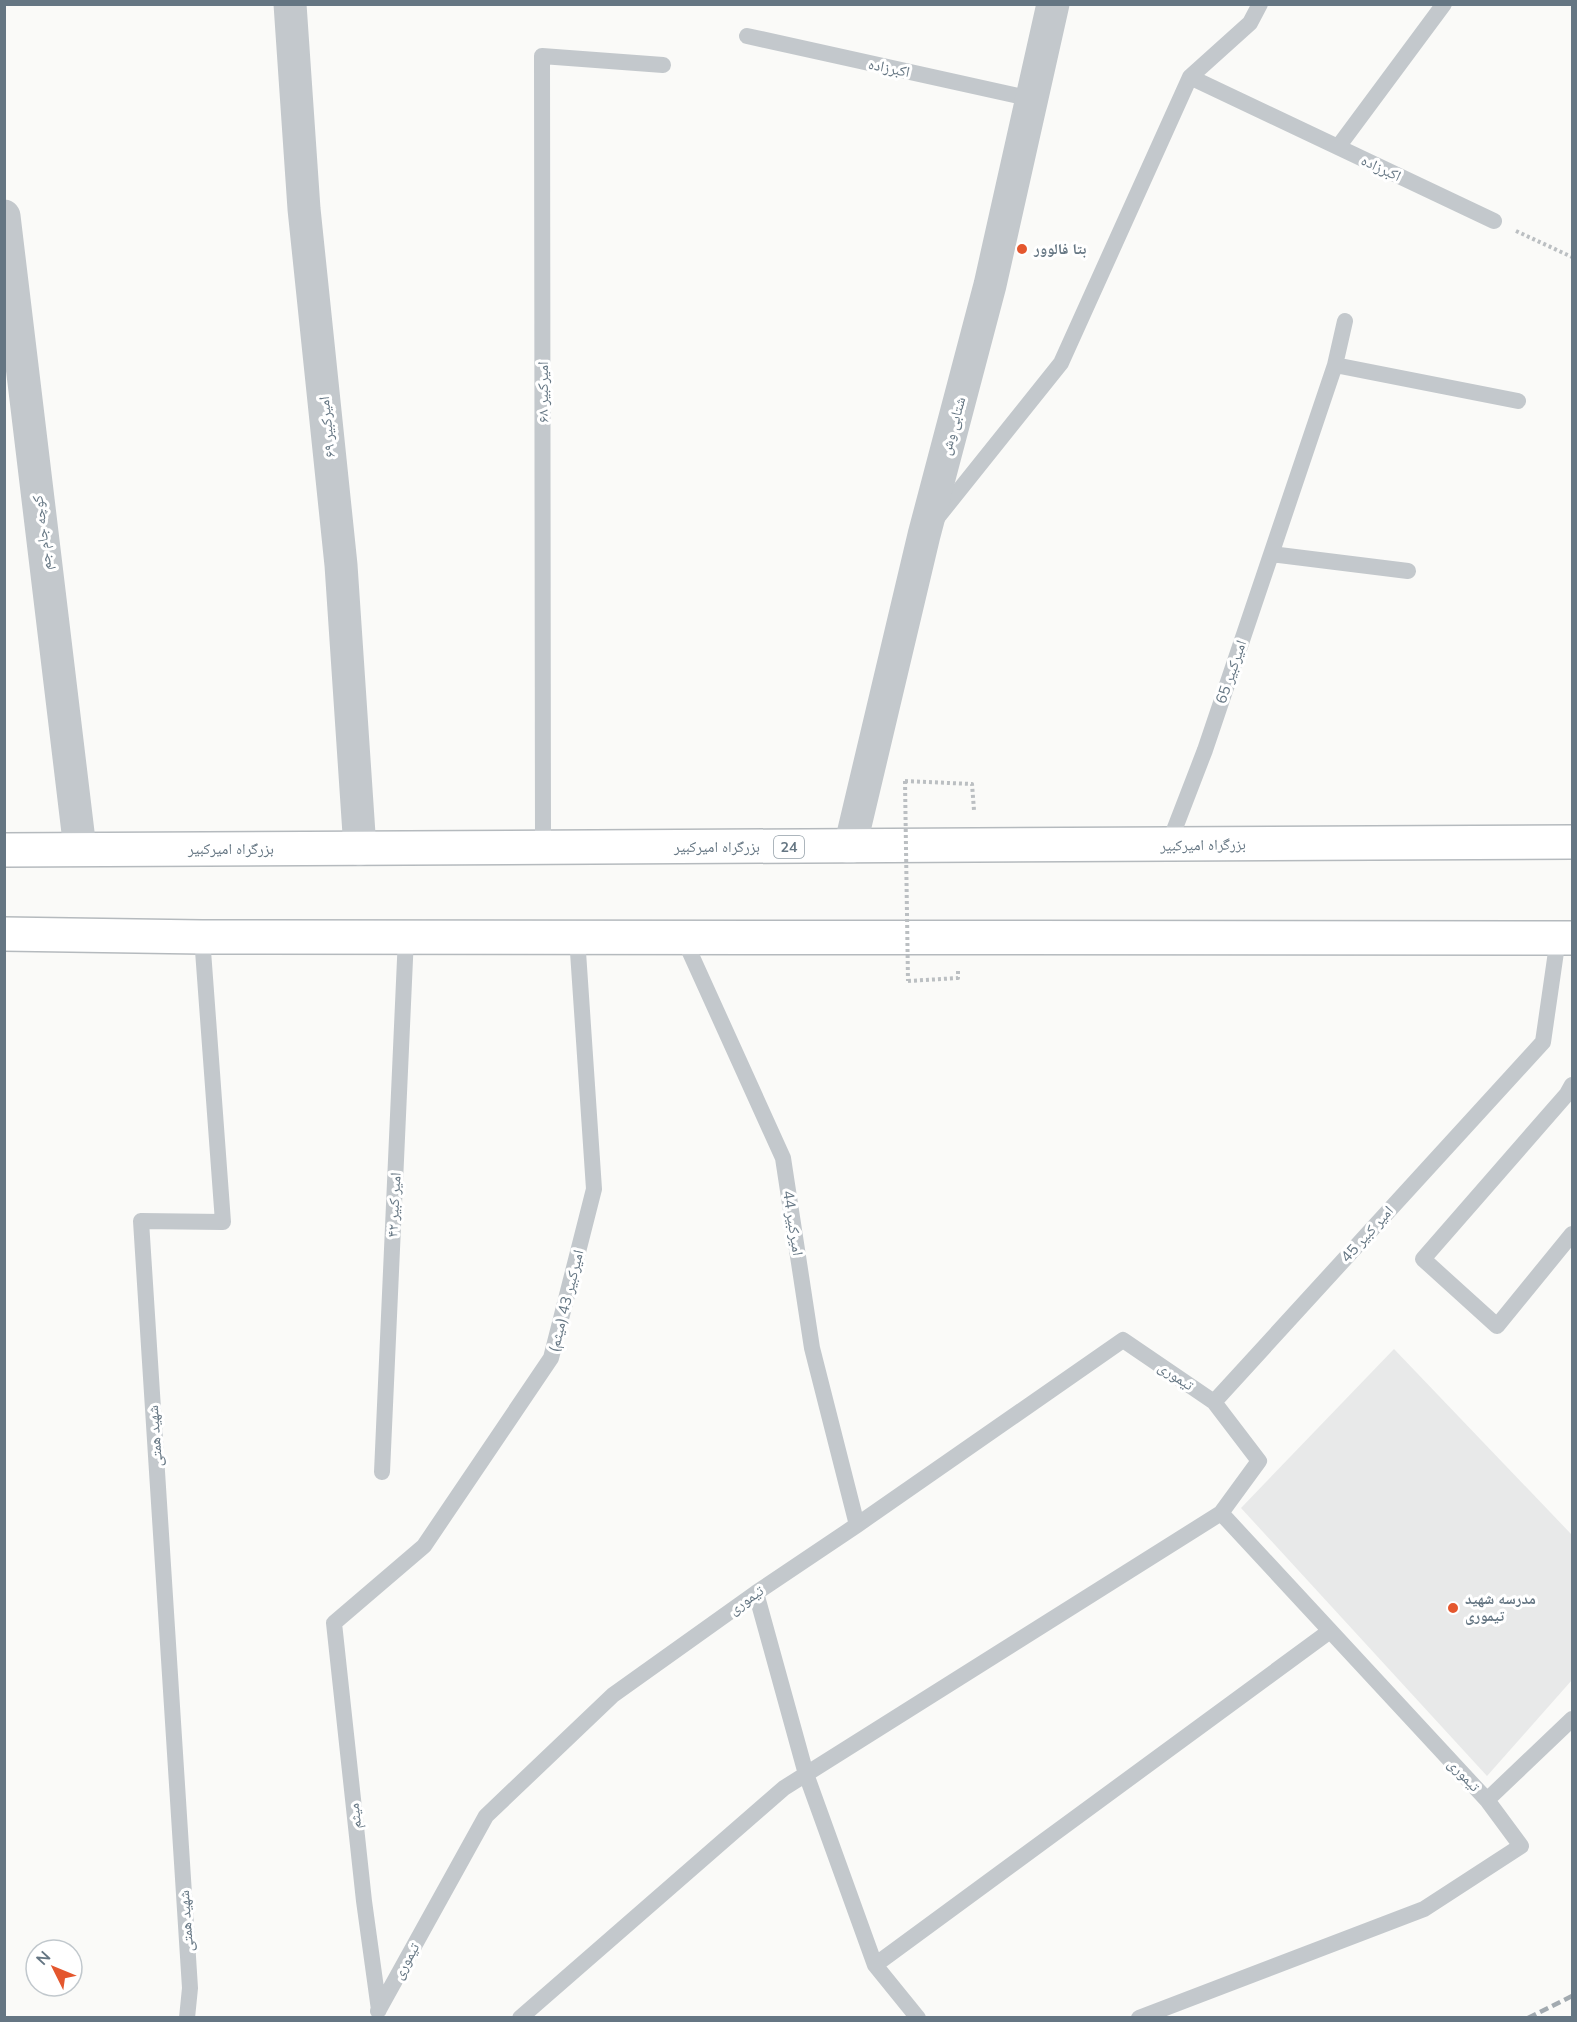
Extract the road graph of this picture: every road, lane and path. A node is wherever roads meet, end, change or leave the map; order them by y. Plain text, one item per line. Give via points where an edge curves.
1 (290, 4) edge
2 (1053, 4) edge
3 (1260, 4) edge
4 (1444, 4) edge
5 (747, 36) dead end
6 (663, 65) dead end
7 (1190, 77) junction
8 (1032, 99) junction
9 (1338, 147) junction
10 (4, 216) edge
11 (1494, 221) joint
12 (1572, 258) edge
13 (1345, 321) dead end
14 (1335, 365) junction
15 (1518, 401) dead end
16 (924, 535) junction
17 (1271, 554) junction
18 (1408, 571) dead end
19 (972, 784) dead end
20 (1572, 842) edge
21 (1168, 846) junction
22 (850, 847) junction
23 (543, 848) junction
24 (80, 849) junction
25 (360, 849) junction
26 (4, 850) edge
27 (4, 934) edge
28 (202, 937) junction
29 (406, 937) junction
30 (577, 937) junction
31 (683, 937) junction
32 (1565, 938) edge
33 (958, 978) dead end
34 (1571, 1092) edge
35 (1572, 1234) edge
36 (1214, 1402) junction
37 (382, 1472) dead end
38 (1221, 1513) junction
39 (857, 1525) junction
40 (756, 1593) junction
41 (334, 1623) joint
42 (1330, 1631) junction
43 (1572, 1719) edge
44 (806, 1774) junction
45 (1487, 1800) junction
46 (875, 1965) junction
47 (377, 2014) edge
48 (187, 2018) edge
49 (520, 2018) edge
50 (918, 2018) edge
51 (1139, 2018) edge

1 - 25 street, امیرکبیر ۶۹ via 304,209 341,565
2 - 8 street, شتابی وش
3 - 7 lane via 1250,23
4 - 9 lane
5 - 8 lane, اکبرزاده
6 - 23 lane, امیرکبیر ۶۸ via 542,56
7 - 9 lane, اکبرزاده
7 - 16 lane via 1061,363
8 - 16 street, شتابی وش via 990,285
9 - 11 lane, اکبرزاده
10 - 24 street, کوچه جام جم
11 - 12 path
13 - 14 lane, امیرکبیر 65
14 - 15 lane
14 - 17 lane, امیرکبیر 65
16 - 22 street, شتابی وش
17 - 18 lane
17 - 21 lane, امیرکبیر 65
19 - 33 path, bridge via 905,781 908,981
20 - 21 main road, بزرگراه امیرکبیر / 24
21 - 22 main road, بزرگراه امیرکبیر / 24
22 - 23 main road, بزرگراه امیرکبیر / 24
23 - 25 main road, بزرگراه امیرکبیر / 24
24 - 25 main road, بزرگراه امیرکبیر / 24
24 - 26 main road, بزرگراه امیرکبیر / 24
27 - 28 main road
28 - 29 main road
28 - 48 lane, شهید همتی via 222,1222 141,1221 190,1988
29 - 30 main road
29 - 37 lane, امیر کبیر ۴۲
30 - 31 main road
30 - 41 lane, امیرکبیر 43 (میثم) via 594,1189 551,1358 424,1546
31 - 32 main road
31 - 39 lane, امیرکبیر 44 via 783,1158 812,1348
32 - 36 lane, امیر کبیر 45 via 1543,1042
34 - 35 lane via 1423,1259 1497,1326
36 - 38 lane via 1259,1461
36 - 39 lane, تیموری via 1123,1340
38 - 42 lane, تیموری
38 - 44 lane
39 - 40 lane, تیموری
40 - 44 lane
40 - 47 lane, تیموری via 613,1695 486,1816
41 - 47 lane, میثم
42 - 45 lane, تیموری
42 - 46 lane
43 - 45 lane
44 - 46 lane
44 - 49 lane via 784,1788
45 - 51 lane, تیموری via 1521,1846 1424,1908
46 - 50 lane

